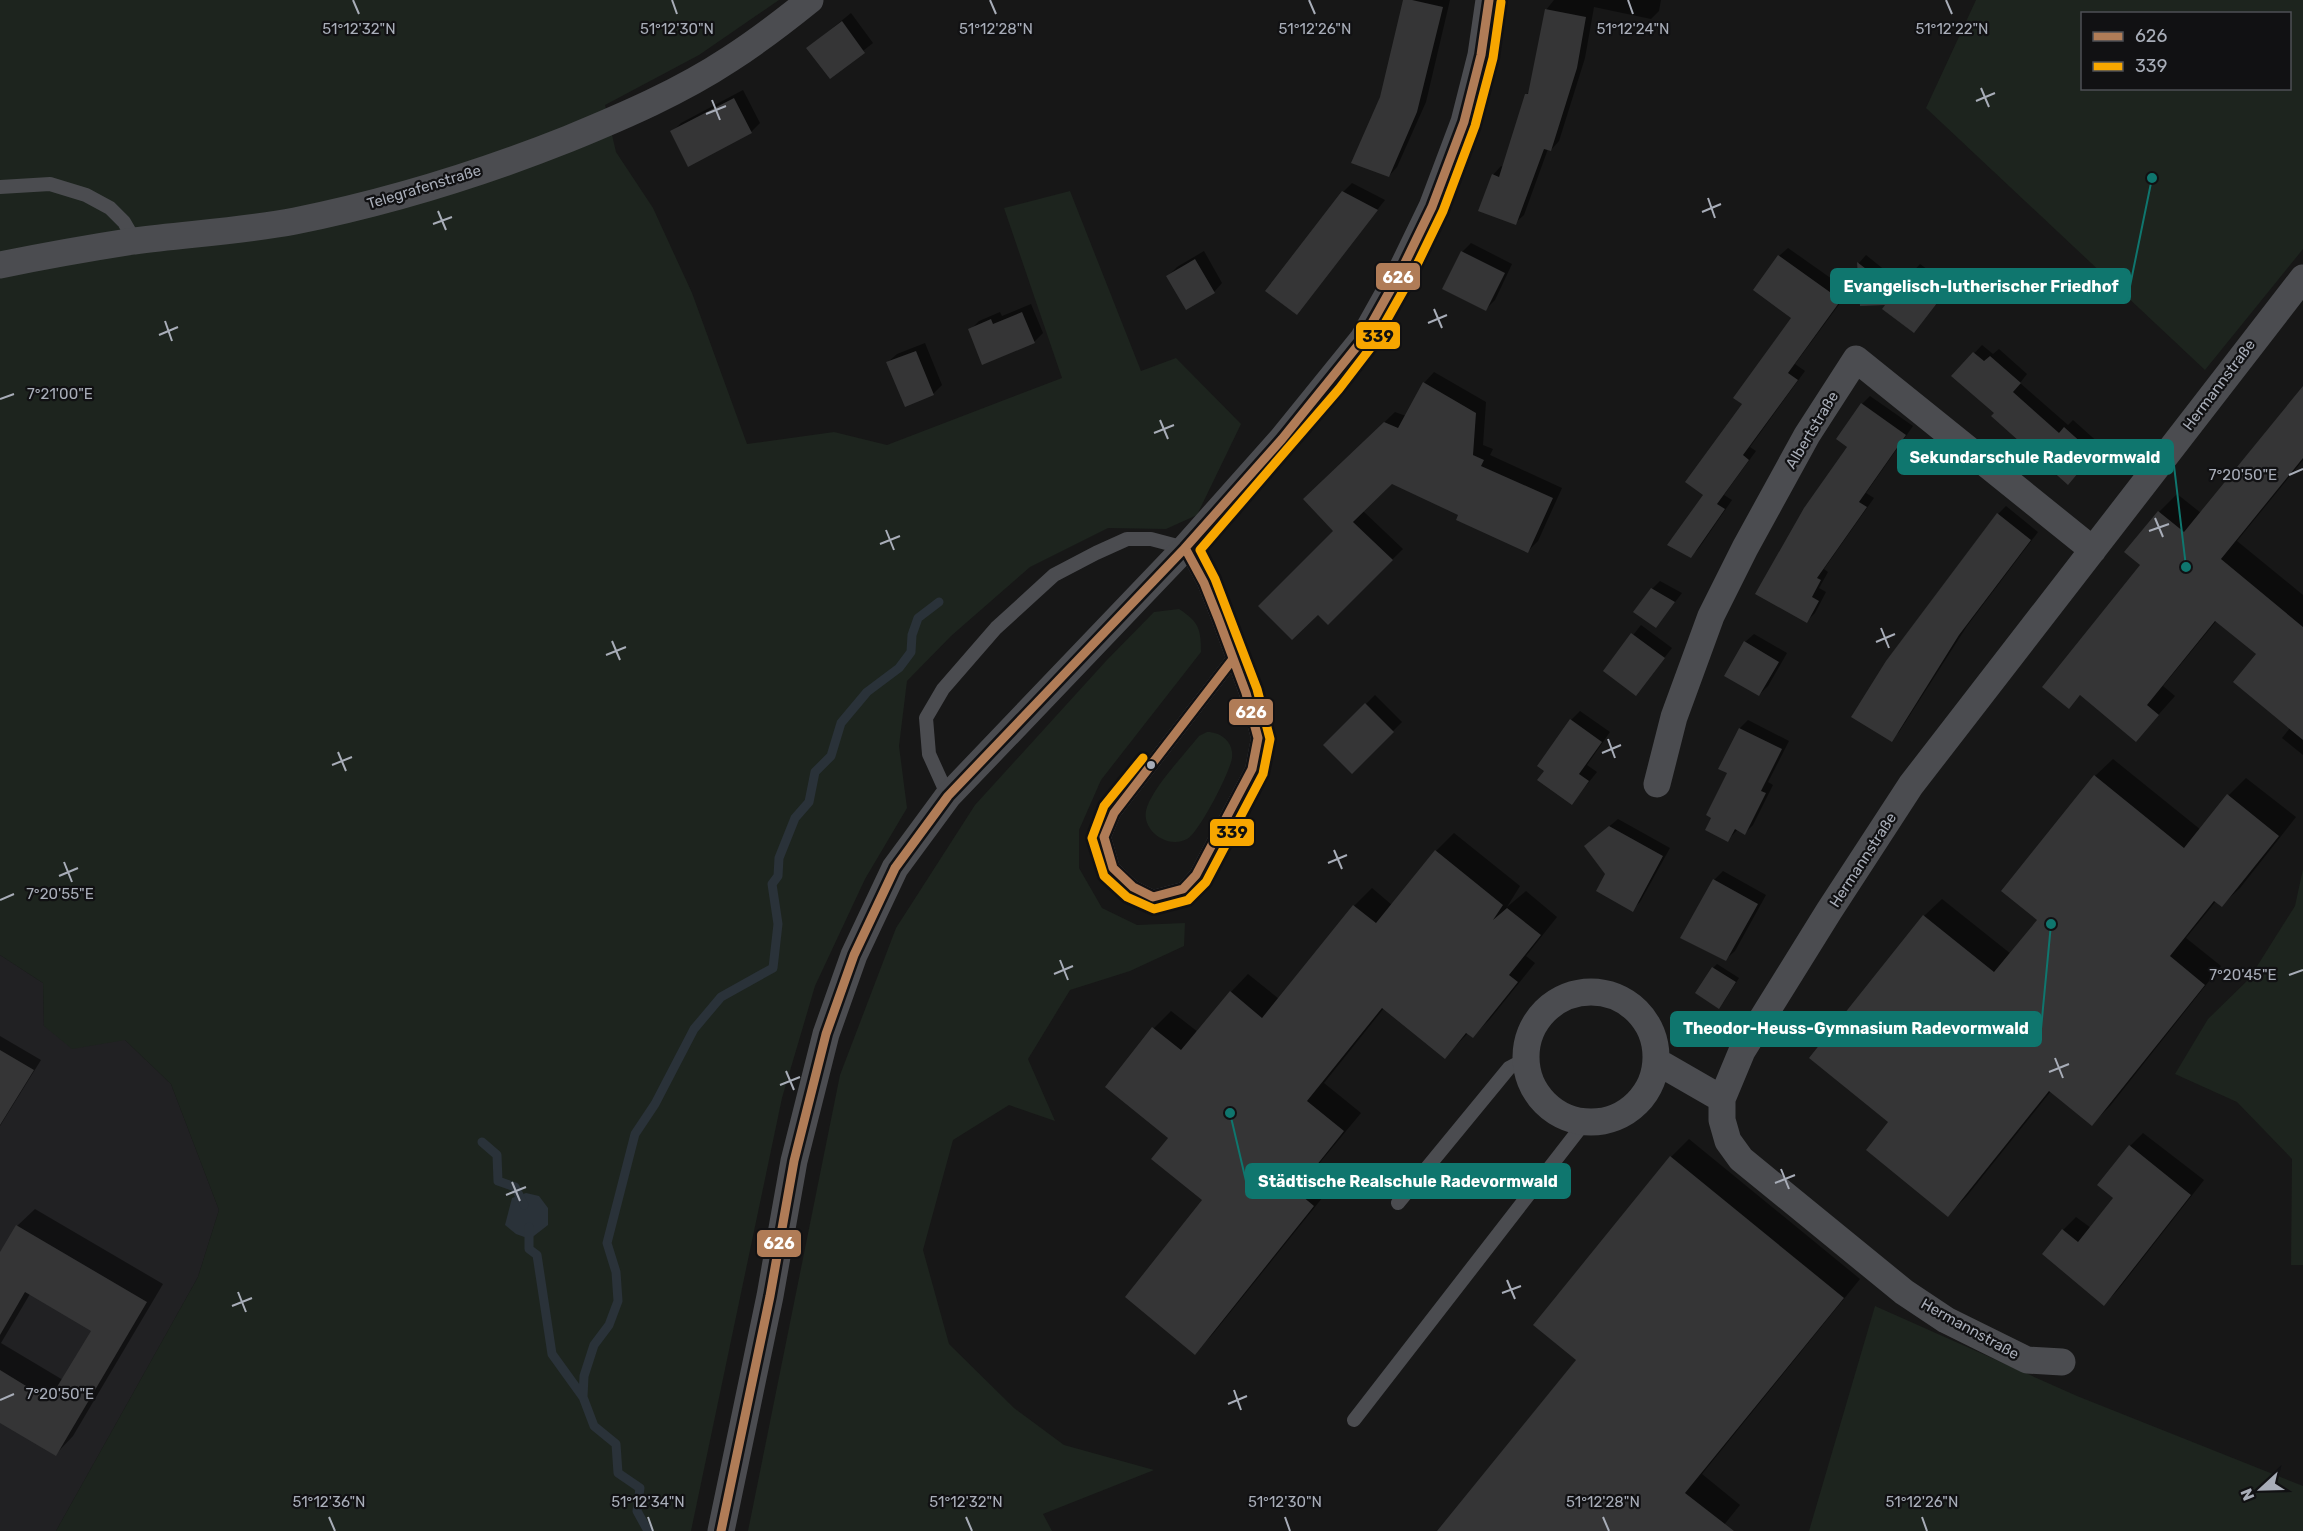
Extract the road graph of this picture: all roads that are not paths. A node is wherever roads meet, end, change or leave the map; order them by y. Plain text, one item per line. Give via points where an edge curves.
1 (810, 0) edge
2 (1489, 0) edge
3 (0, 187) edge
4 (135, 241) junction
5 (0, 265) edge
6 (2303, 278) edge
7 (1185, 548) junction
8 (2093, 550) junction
9 (1233, 659) junction
10 (1657, 784) dead end
11 (948, 796) junction
12 (1526, 1059) junction
13 (1656, 1061) junction
14 (1722, 1099) junction
15 (1585, 1122) junction
16 (1398, 1203) dead end
17 (2062, 1362) dead end
18 (1353, 1420) dead end
19 (721, 1531) edge

1 - 4 street, Telegrafenstraße via 729,60 686,85 532,153 405,195 314,216
2 - 7 street via 1481,55 1464,122 1432,207 1401,271 1363,339 1282,439
3 - 4 lane via 50,184 86,195 110,208
4 - 5 street, Telegrafenstraße
6 - 8 street, Hermannstraße
7 - 9 lane via 1204,583
7 - 11 street
7 - 11 lane via 1151,539 1127,539 1054,575 996,628 943,689 926,718 929,754
8 - 10 street, Albertstraße via 1856,359 1807,435 1711,616 1674,717
8 - 14 street, Hermannstraße via 1911,785 1742,1051
9 - 9 lane via 1114,813 1104,837 1113,868 1132,887 1153,897 1183,889 1196,875 1252,769 1258,738
11 - 19 street via 895,868 854,955 825,1034 794,1161
12 - 13 street via 1531,1031 1543,1013 1565,997 1591,991 1607,993 1644,1018 1651,1031
12 - 15 street via 1529,1076 1542,1099 1560,1114
12 - 16 lane via 1509,1068
13 - 14 street
13 - 15 street via 1652,1081 1635,1105 1616,1118
14 - 17 street, Hermannstraße via 1728,1141 1741,1159 1904,1292 1946,1320 2026,1360
15 - 18 lane

